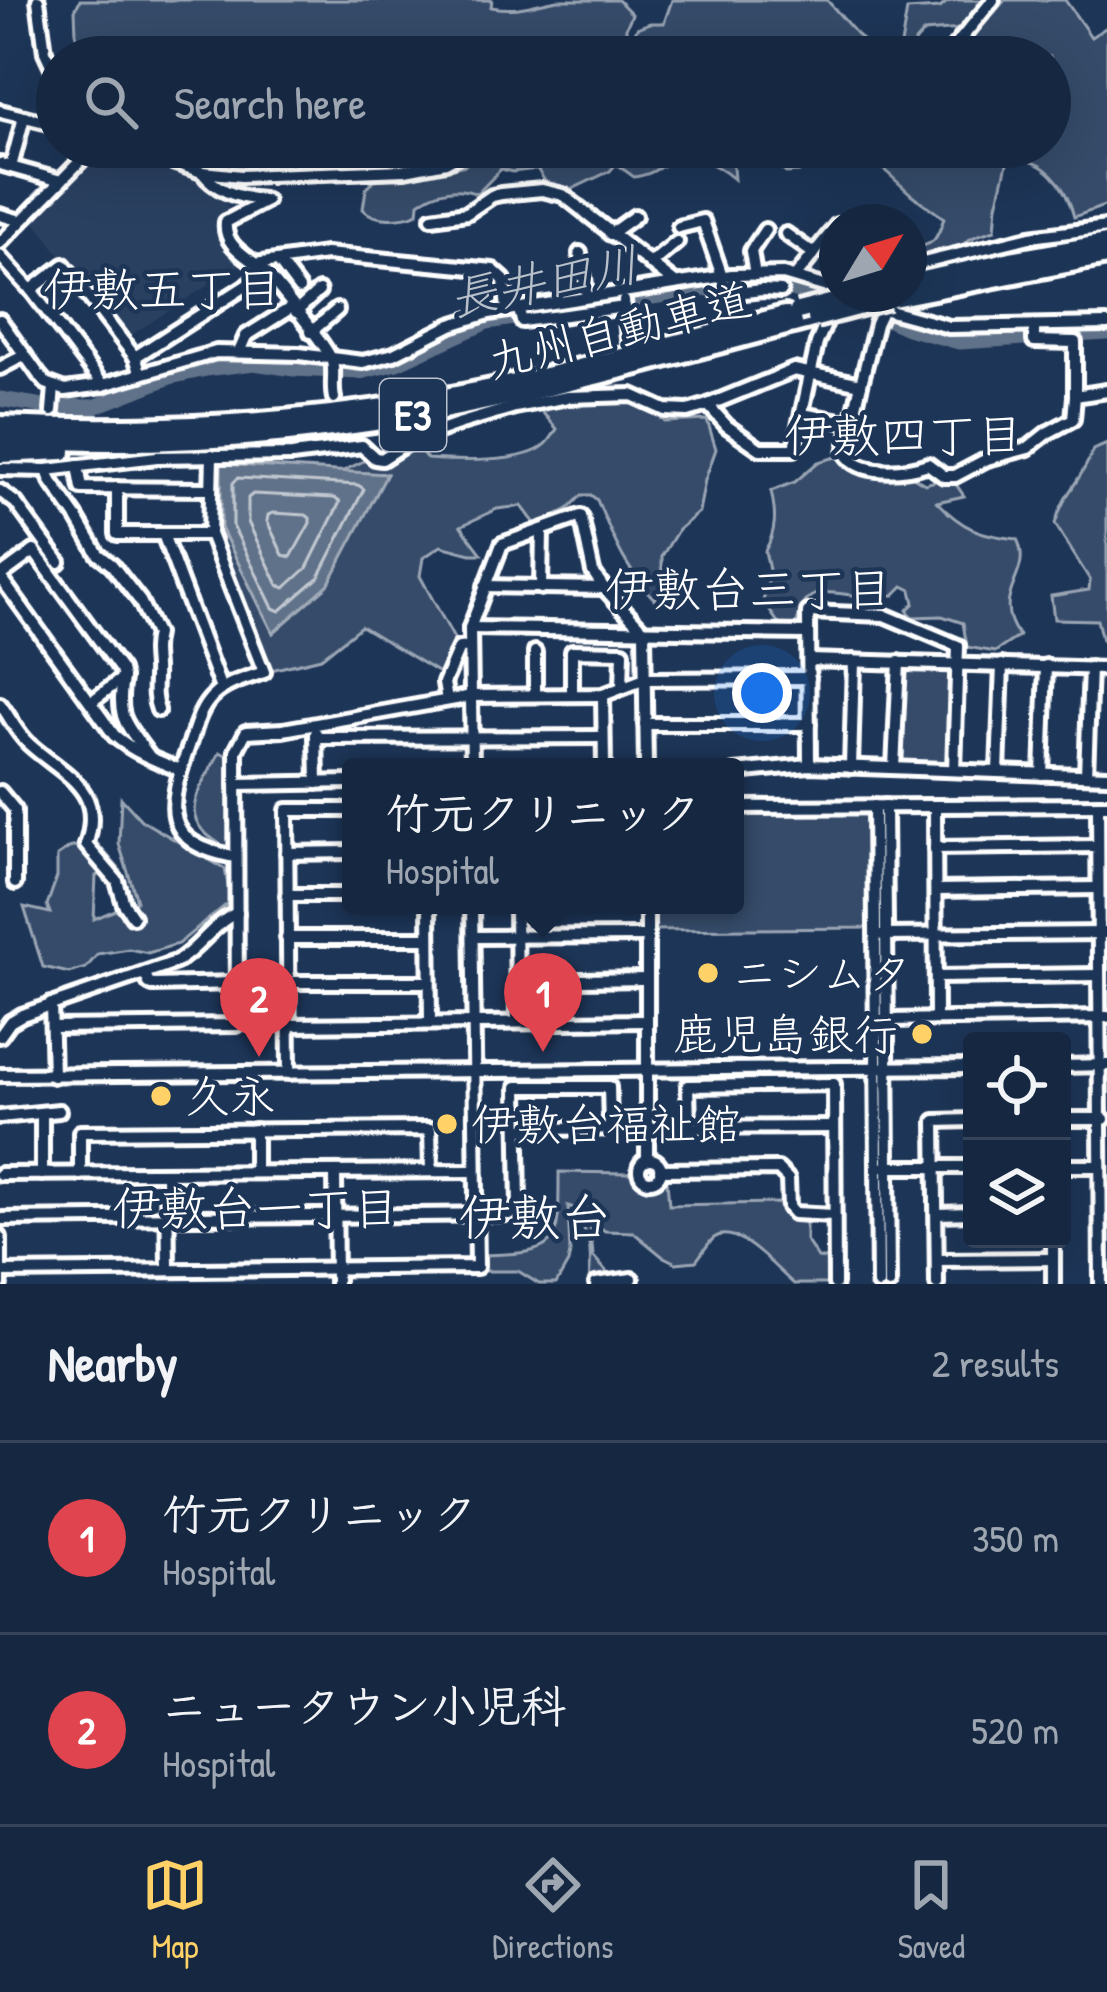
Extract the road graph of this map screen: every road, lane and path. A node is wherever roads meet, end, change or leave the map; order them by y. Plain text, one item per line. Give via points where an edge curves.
1 (38, 0) edge
2 (993, 0) edge
3 (43, 36) edge
4 (963, 36) edge
5 (0, 112) edge
6 (24, 117) junction
7 (36, 120) edge
8 (5, 166) edge
9 (74, 168) edge
10 (190, 168) edge
11 (415, 168) edge
12 (202, 172) junction
13 (61, 181) junction
14 (524, 192) junction
15 (525, 210) dead end
16 (0, 215) edge
17 (635, 216) dead end
18 (432, 218) dead end
19 (22, 221) junction
20 (679, 227) dead end
21 (1107, 227) edge
22 (765, 230) dead end
23 (610, 234) junction
24 (786, 234) dead end
25 (677, 242) dead end
26 (0, 243) edge
27 (1107, 243) edge
28 (819, 248) edge
29 (580, 254) dead end
30 (814, 254) junction
31 (0, 256) edge
32 (1107, 256) edge
33 (278, 261) junction
34 (927, 262) edge
35 (255, 264) junction
36 (650, 264) junction
37 (266, 273) junction
38 (755, 274) junction
39 (722, 276) junction
40 (789, 276) junction
41 (927, 279) edge
42 (675, 283) junction
43 (819, 284) edge
44 (299, 289) dead end
45 (31, 290) junction
46 (781, 290) junction
47 (319, 291) dead end
48 (623, 292) junction
49 (719, 295) dead end
50 (587, 297) junction
51 (927, 300) edge
52 (819, 302) edge
53 (625, 307) junction
54 (793, 307) junction
55 (513, 308) junction
56 (294, 309) junction
57 (337, 310) dead end
58 (875, 312) edge
59 (882, 312) edge
60 (886, 312) edge
61 (0, 320) edge
62 (821, 320) junction
63 (1107, 324) edge
64 (1034, 326) junction
65 (311, 332) junction
66 (628, 339) dead end
67 (421, 341) junction
68 (238, 352) junction
69 (25, 355) junction
70 (429, 356) dead end
71 (135, 357) junction
72 (332, 360) junction
73 (0, 368) edge
74 (811, 372) junction
75 (141, 374) junction
76 (631, 379) dead end
77 (861, 384) junction
78 (103, 385) junction
79 (54, 391) junction
80 (1107, 391) edge
81 (333, 393) dead end
82 (632, 395) junction
83 (1075, 396) junction
84 (708, 405) junction
85 (52, 411) dead end
86 (802, 414) junction
87 (0, 421) edge
88 (852, 424) junction
89 (0, 438) edge
90 (178, 441) junction
91 (0, 454) edge
92 (212, 455) junction
93 (79, 466) junction
94 (0, 470) edge
95 (47, 470) junction
96 (117, 488) junction
97 (211, 489) junction
98 (0, 491) edge
99 (542, 530) junction
100 (163, 534) junction
101 (210, 534) junction
102 (59, 562) dead end
103 (0, 577) edge
104 (485, 586) junction
105 (541, 588) junction
106 (604, 589) junction
107 (470, 628) junction
108 (644, 631) junction
109 (808, 632) junction
110 (470, 647) junction
111 (535, 652) dead end
112 (808, 660) junction
113 (854, 661) junction
114 (899, 662) junction
115 (957, 664) junction
116 (1002, 665) junction
117 (1046, 666) junction
118 (1090, 668) junction
119 (1107, 669) edge
120 (809, 678) junction
121 (123, 679) junction
122 (645, 679) junction
123 (622, 688) junction
124 (221, 689) junction
125 (535, 695) junction
126 (572, 695) junction
127 (603, 695) junction
128 (472, 696) junction
129 (447, 700) junction
130 (91, 703) junction
131 (1, 708) edge
132 (158, 710) dead end
133 (315, 724) junction
134 (645, 724) junction
135 (809, 724) junction
136 (603, 737) junction
137 (316, 738) junction
138 (471, 738) junction
139 (472, 758) edge
140 (604, 758) edge
141 (646, 758) edge
142 (151, 759) junction
143 (809, 765) junction
144 (851, 767) junction
145 (894, 769) junction
146 (180, 770) junction
147 (954, 770) junction
148 (744, 771) edge
149 (998, 772) junction
150 (1042, 774) junction
151 (1086, 775) junction
152 (1107, 776) edge
153 (342, 782) edge
154 (317, 783) junction
155 (236, 784) junction
156 (0, 792) edge
157 (1103, 805) edge
158 (880, 806) junction
159 (935, 806) junction
160 (744, 807) edge
161 (342, 810) edge
162 (1098, 846) junction
163 (935, 848) junction
164 (342, 852) edge
165 (287, 853) junction
166 (236, 857) junction
167 (15, 883) dead end
168 (1098, 888) junction
169 (936, 890) junction
170 (287, 895) junction
171 (342, 895) edge
172 (237, 913) junction
173 (429, 914) edge
174 (472, 914) edge
175 (517, 914) edge
176 (647, 914) edge
177 (133, 917) dead end
178 (1103, 933) edge
179 (881, 935) junction
180 (936, 935) junction
181 (647, 936) junction
182 (473, 937) junction
183 (287, 938) junction
184 (429, 938) junction
185 (517, 938) junction
186 (145, 974) junction
187 (1098, 975) junction
188 (936, 977) junction
189 (647, 979) junction
190 (517, 981) junction
191 (288, 982) junction
192 (429, 982) junction
193 (237, 983) junction
194 (51, 1004) junction
195 (936, 1018) junction
196 (1103, 1018) edge
197 (881, 1020) junction
198 (647, 1021) junction
199 (517, 1022) junction
200 (430, 1023) junction
201 (473, 1023) junction
202 (289, 1024) junction
203 (52, 1027) junction
204 (0, 1036) edge
205 (1103, 1065) edge
206 (882, 1066) junction
207 (1071, 1066) edge
208 (963, 1067) edge
209 (648, 1070) junction
210 (474, 1071) junction
211 (289, 1073) junction
212 (0, 1076) edge
213 (53, 1076) junction
214 (59, 1111) dead end
215 (42, 1112) junction
216 (0, 1117) edge
217 (1103, 1119) edge
218 (963, 1120) edge
219 (1071, 1120) edge
220 (610, 1127) junction
221 (649, 1127) junction
222 (834, 1127) junction
223 (689, 1128) junction
224 (518, 1129) junction
225 (255, 1130) junction
226 (1071, 1166) edge
227 (1100, 1166) junction
228 (883, 1167) junction
229 (936, 1167) junction
230 (963, 1167) edge
231 (431, 1171) junction
232 (474, 1171) junction
233 (255, 1172) junction
234 (335, 1172) junction
235 (167, 1173) junction
236 (0, 1174) edge
237 (43, 1174) junction
238 (80, 1174) junction
239 (963, 1213) edge
240 (1104, 1213) edge
241 (834, 1214) junction
242 (937, 1214) junction
243 (476, 1215) junction
244 (336, 1216) junction
245 (167, 1218) junction
246 (0, 1219) edge
247 (0, 1237) edge
248 (1053, 1248) edge
249 (1053, 1259) junction
250 (937, 1260) junction
251 (447, 1267) junction
252 (336, 1269) junction
253 (168, 1270) junction
254 (0, 1271) edge
255 (219, 1277) edge
256 (104, 1278) edge
257 (632, 1279) dead end
258 (0, 1284) edge
259 (336, 1284) edge
260 (446, 1284) edge
261 (596, 1284) edge
262 (835, 1284) edge
263 (878, 1284) edge
264 (889, 1284) edge
265 (937, 1284) edge
266 (1053, 1284) edge
267 (1101, 1284) edge

1 - 3 street
2 - 4 street
5 - 6 street
6 - 7 street
6 - 8 street
8 - 13 street
9 - 13 street
10 - 12 street
11 - 12 street
12 - 35 street via 210,183 266,201 224,228
13 - 19 street
14 - 15 street
14 - 18 street
14 - 23 street via 563,195
16 - 19 street
17 - 23 street
19 - 26 street
20 - 39 street via 703,220
21 - 34 street
22 - 38 street via 751,251
23 - 36 street
24 - 30 street
25 - 36 street
27 - 41 highway
28 - 30 street
29 - 50 street
30 - 40 street
31 - 45 street
32 - 51 highway, 九州自動車道 / E3
33 - 35 street
33 - 44 street
33 - 55 street via 326,254 493,270
35 - 37 street
36 - 42 street
37 - 56 street
37 - 71 street
38 - 39 street
38 - 40 street
39 - 42 street
40 - 43 street
40 - 46 street
42 - 48 street
45 - 71 street via 64,265
45 - 78 street
46 - 49 street
46 - 54 street
47 - 56 street
48 - 50 street
48 - 53 street
50 - 55 street
52 - 54 highway, 九州自動車道 / E3, bridge
53 - 55 street via 522,321
53 - 66 street
54 - 87 highway, 九州自動車道 / E3 via 512,383 325,416 126,428
55 - 67 street
56 - 65 street
56 - 68 street via 247,336
57 - 65 street
58 - 62 highway, 九州自動車道 / E3, bridge
59 - 77 street
60 - 64 street via 949,327
61 - 69 street
62 - 74 street
62 - 90 highway, 九州自動車道 / E3 via 416,415
63 - 64 street
64 - 83 street via 1034,341 1075,342
65 - 72 street
67 - 70 street
67 - 72 street via 382,358
68 - 72 street
68 - 75 street
69 - 73 street
69 - 79 street
71 - 75 street
72 - 81 street
74 - 77 street
74 - 84 street via 794,370
74 - 86 street
75 - 78 street
76 - 82 street
77 - 88 street
78 - 79 street
79 - 85 street
80 - 83 street
82 - 84 street via 665,410
82 - 92 street via 514,407 382,459 362,446
83 - 88 street via 1066,425 955,476 928,464 908,471 860,467 845,453
84 - 86 street via 766,451 794,449
86 - 88 street
89 - 90 highway, 九州自動車道 / E3
90 - 91 highway
92 - 93 street
92 - 97 street
93 - 95 street
93 - 96 street via 82,488
94 - 95 street
95 - 132 street via 156,634
96 - 97 street
96 - 100 street via 117,534
97 - 101 street
98 - 102 street
99 - 104 street via 502,544
99 - 105 street
99 - 106 street via 580,516
100 - 101 street
100 - 124 street
101 - 124 street via 264,672
103 - 121 street via 34,551
103 - 130 street
104 - 105 street
104 - 107 street
105 - 106 street
106 - 108 street
107 - 108 street
107 - 110 street
108 - 109 street
108 - 122 street
109 - 112 street
109 - 115 street via 808,612 884,615 958,646
110 - 128 street
110 - 129 street via 459,648 444,683
111 - 125 street
112 - 113 street
112 - 120 street
113 - 114 street
113 - 144 street
114 - 115 street
114 - 145 street
115 - 116 street
115 - 147 street
116 - 117 street
116 - 149 street
117 - 118 street
117 - 150 street
118 - 119 street
118 - 151 street
120 - 122 street
120 - 135 street
121 - 130 street
121 - 142 street via 118,706
122 - 123 street
122 - 134 street
123 - 126 street via 622,652 572,651
123 - 127 street
124 - 146 street via 203,706
125 - 126 street
125 - 128 street
126 - 127 street
127 - 136 street
128 - 129 street
128 - 138 street
129 - 133 street
130 - 142 street via 124,744
131 - 177 street via 24,740 79,782 90,820 86,845 117,881
133 - 137 street
133 - 155 street via 246,732 236,751
134 - 135 street
134 - 141 street
135 - 143 street
136 - 138 street
136 - 140 street
137 - 138 street
137 - 154 street
138 - 139 street
142 - 146 street
143 - 144 street
143 - 148 street
144 - 145 street
145 - 147 street
146 - 166 street via 173,799 185,837
147 - 149 street
149 - 150 street
150 - 151 street
151 - 152 street
153 - 154 street
154 - 155 street
155 - 166 street
156 - 167 street via 15,810
157 - 159 street
157 - 162 street
158 - 159 street
158 - 160 street
158 - 179 street
159 - 163 street
161 - 165 street via 287,810
162 - 163 street
162 - 168 street
163 - 169 street
164 - 165 street
165 - 170 street
166 - 172 street
168 - 169 street
168 - 178 street
169 - 180 street
170 - 171 street
170 - 183 street
172 - 186 street via 185,958
172 - 193 street
173 - 184 street
174 - 182 street
175 - 185 street
176 - 181 street
178 - 180 street
178 - 187 street
179 - 180 street
179 - 197 street
180 - 188 street
181 - 185 street
181 - 189 street
182 - 185 street
182 - 201 street
183 - 184 street
183 - 191 street
184 - 192 street
185 - 190 street
186 - 193 street via 153,985
186 - 194 street
187 - 188 street
187 - 196 street
188 - 195 street
189 - 190 street
189 - 198 street
190 - 199 street
191 - 192 street
191 - 202 street
192 - 200 street
193 - 203 street via 237,1025
194 - 203 street
194 - 204 street via 16,1018
195 - 196 street
195 - 197 street
196 - 205 street
197 - 206 street
198 - 199 street
198 - 209 street
199 - 201 street
200 - 201 street
200 - 202 street
201 - 210 street
202 - 211 street
203 - 213 street
205 - 207 street
205 - 217 street
206 - 208 street
206 - 209 street
206 - 228 street
209 - 210 street
209 - 221 street
210 - 211 street
210 - 232 street
211 - 213 street
212 - 213 street
214 - 215 street
215 - 216 street
215 - 237 street
217 - 219 street
217 - 227 street
218 - 229 street via 935,1121
220 - 221 street
220 - 224 street
220 - 224 street via 609,1087 517,1087
221 - 223 street
221 - 241 street via 653,1163 778,1169 788,1179 790,1210
222 - 223 street
222 - 223 street via 834,1084 688,1086
222 - 241 street
224 - 243 street via 518,1210
225 - 231 street via 430,1129
225 - 233 street
225 - 238 street via 80,1132
226 - 227 street
227 - 240 street
228 - 229 street
228 - 263 street
228 - 264 street
229 - 230 street
229 - 242 street
231 - 232 street
231 - 234 street
232 - 243 street
233 - 234 street
233 - 235 street
234 - 244 street
235 - 238 street
235 - 245 street
236 - 237 street
237 - 238 street
239 - 242 street
240 - 267 street
241 - 262 street
242 - 250 street
243 - 244 street
243 - 251 street via 477,1267
244 - 245 street
244 - 252 street
245 - 246 street
245 - 253 street
247 - 254 street
248 - 249 street
249 - 250 street
249 - 266 street
250 - 265 street
251 - 252 street
251 - 260 street
252 - 255 street
252 - 259 street
253 - 255 street
253 - 256 street
254 - 256 street
254 - 258 street
257 - 261 street

